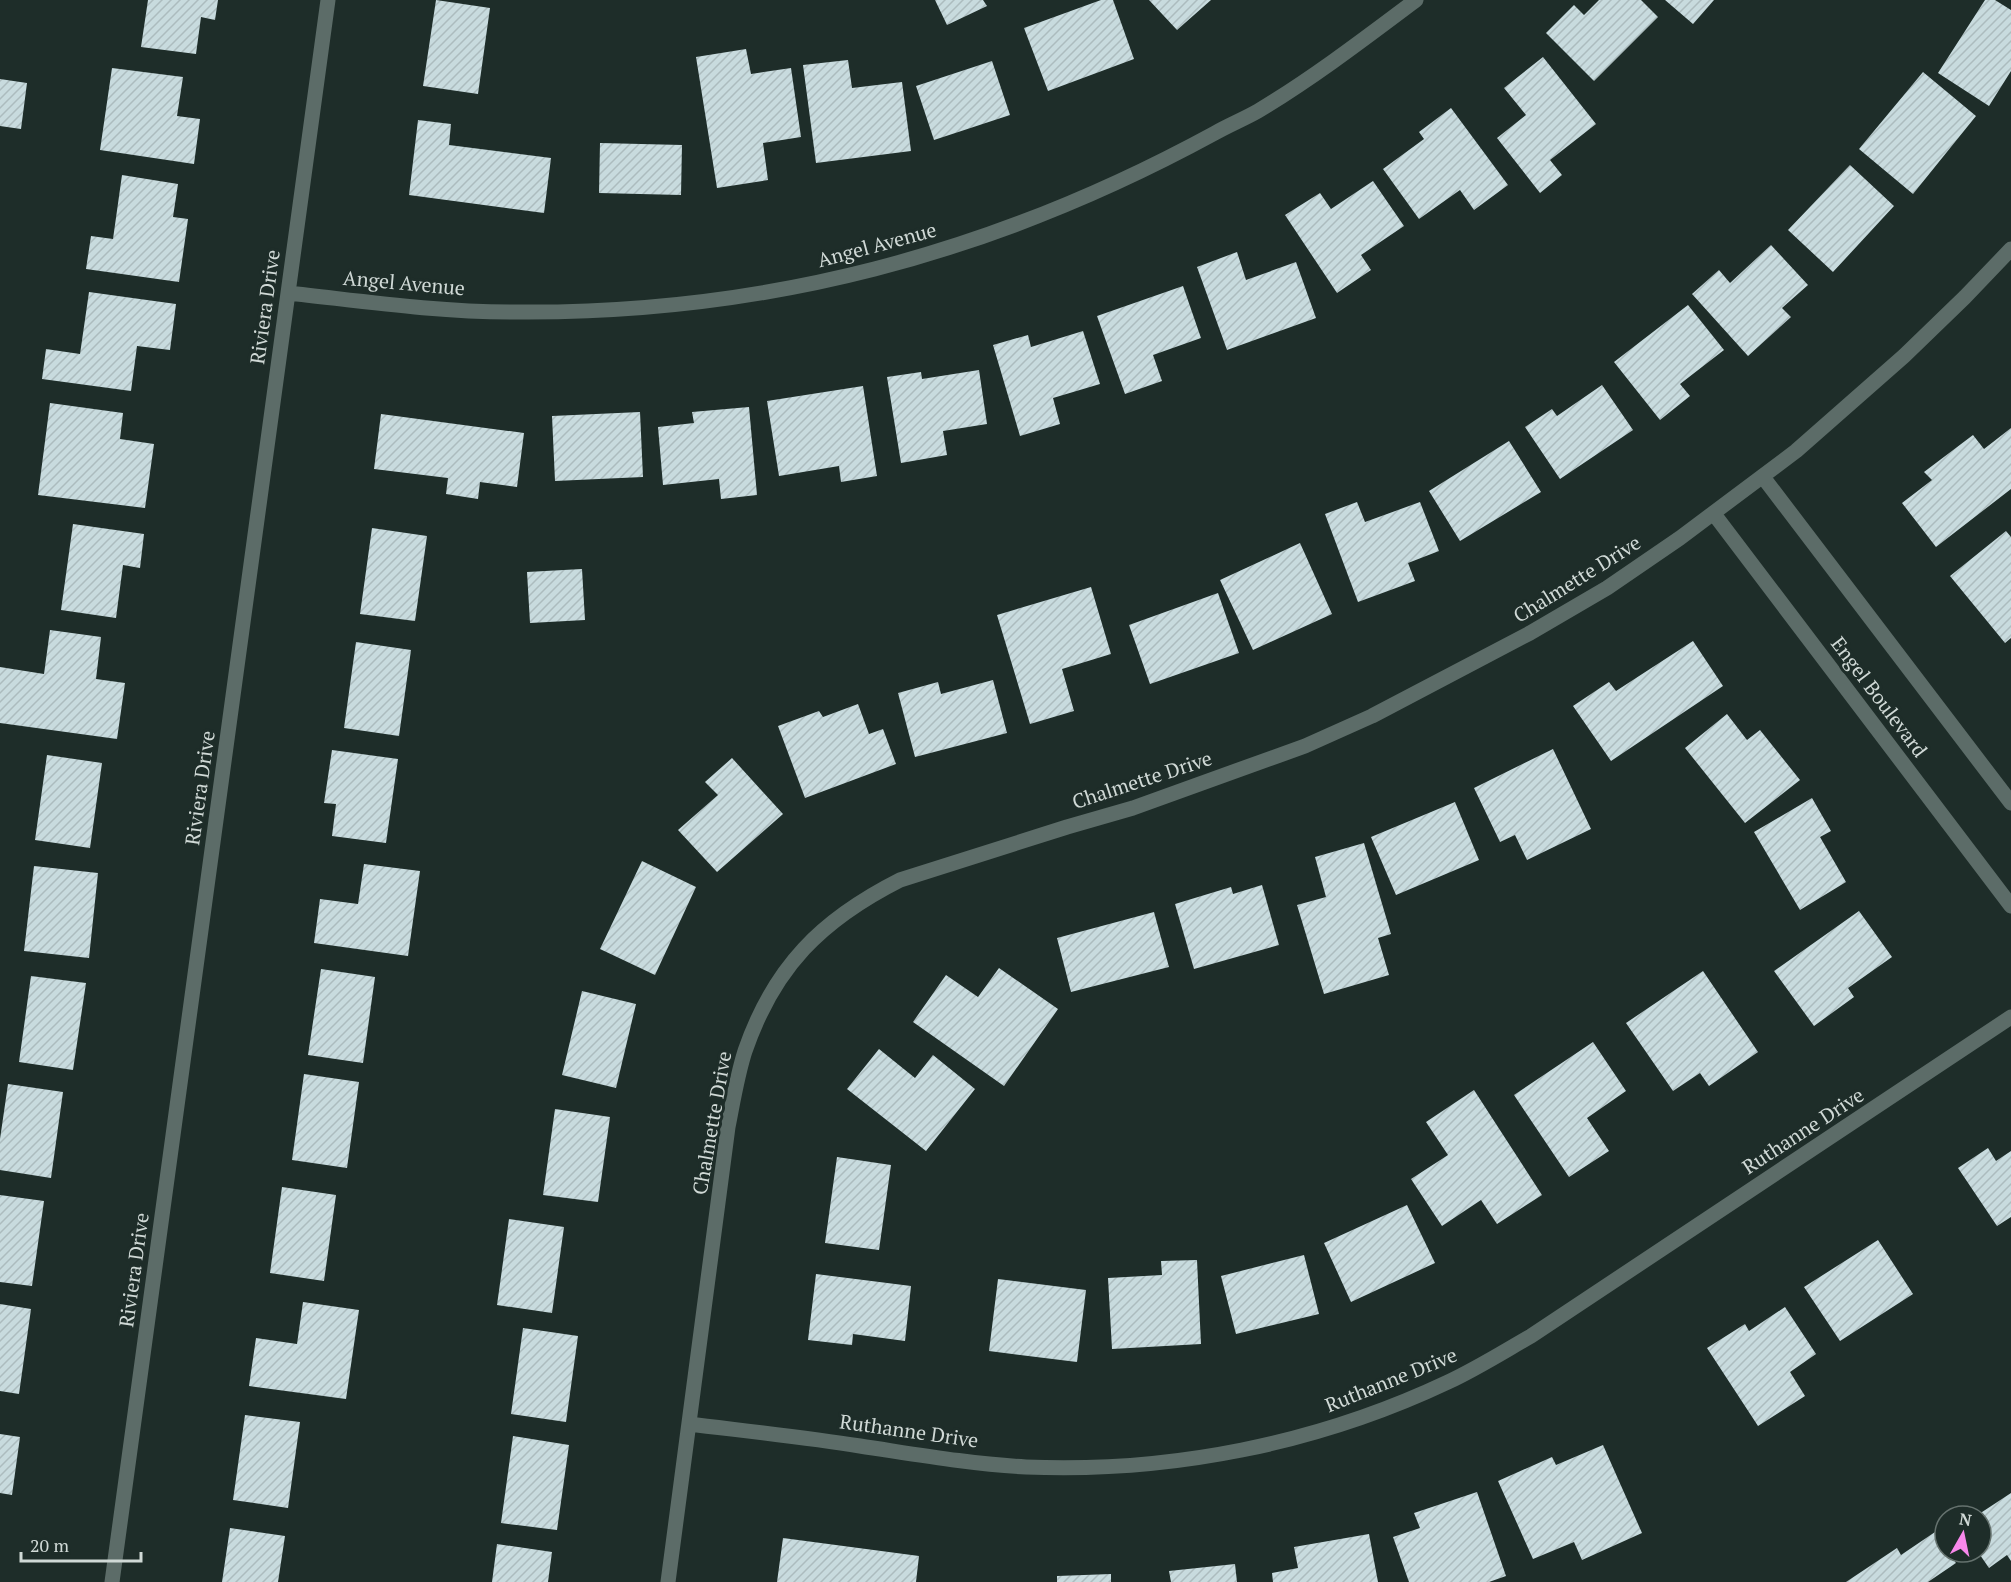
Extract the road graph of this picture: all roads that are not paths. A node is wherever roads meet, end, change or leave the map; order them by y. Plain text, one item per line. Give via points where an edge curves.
1 (328, 0) edge
2 (1416, 0) edge
3 (1399, 5) edge
4 (2011, 249) edge
5 (288, 292) junction
6 (1763, 477) junction
7 (1714, 514) junction
8 (2011, 803) edge
9 (2011, 906) edge
10 (2011, 1017) edge
11 (689, 1424) junction
12 (112, 1582) edge
13 (668, 1582) edge

1 - 5 street, Riviera Drive
2 - 3 street, Angel Avenue
3 - 5 street, Angel Avenue via 1356,46 1259,110 1128,179 1025,222 878,270 789,289 688,304 571,312 436,309
4 - 6 street, Chalmette Drive via 1875,382
5 - 12 street, Riviera Drive
6 - 7 street, Chalmette Drive
6 - 8 street, Engel Boulevard
7 - 9 street, Engel Boulevard
7 - 11 street, Chalmette Drive via 1607,588 1372,716 1305,746 1154,801 900,880 827,926 774,986 745,1053 728,1127
10 - 11 street, Ruthanne Drive via 1531,1336 1447,1383 1338,1426 1281,1442 1181,1460 1121,1466 1025,1467
11 - 13 street, Chalmette Drive

